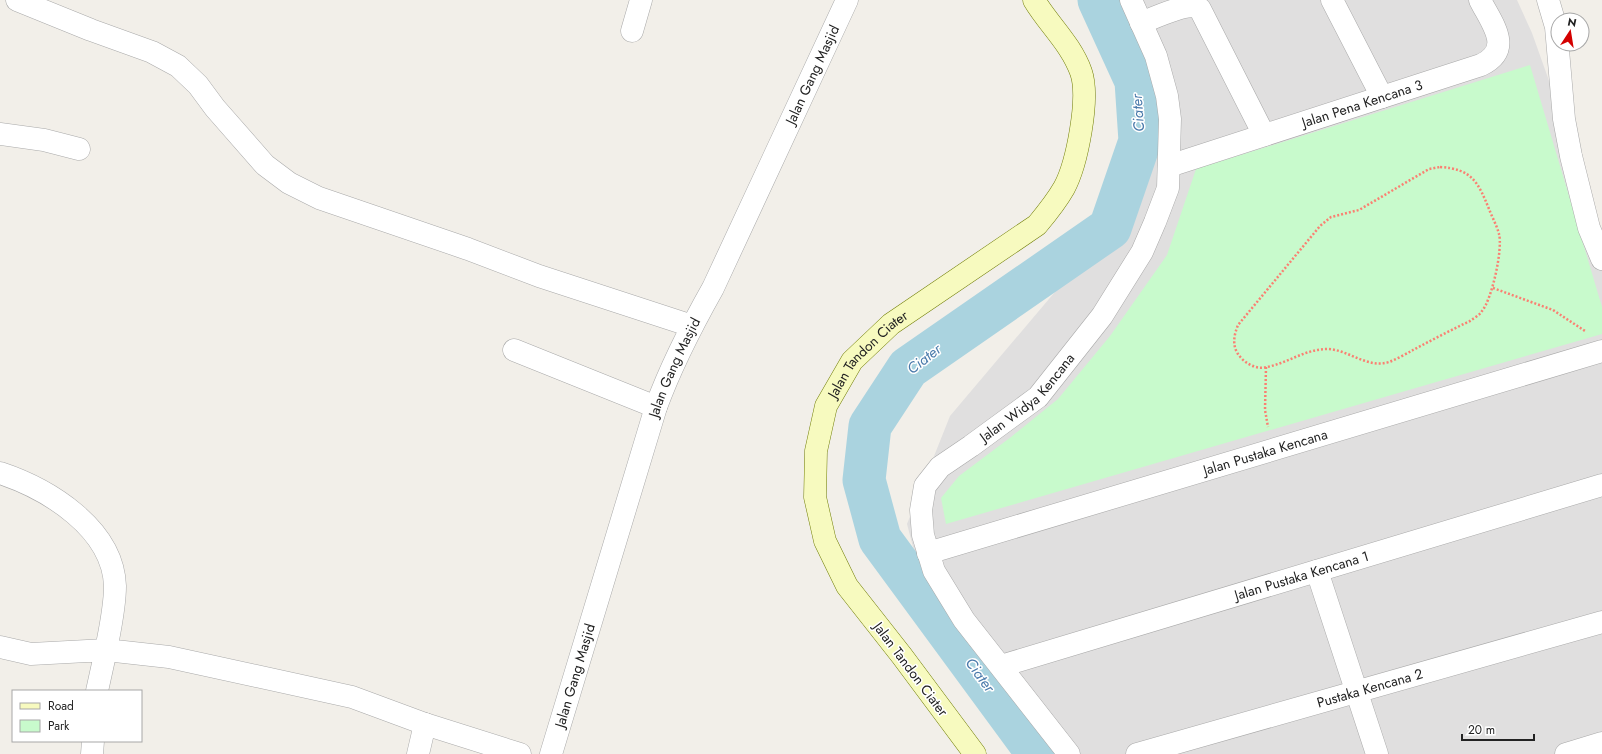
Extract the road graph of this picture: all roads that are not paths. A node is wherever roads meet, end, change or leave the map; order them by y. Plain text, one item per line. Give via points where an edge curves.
1 (17, 0) edge
2 (641, 0) edge
3 (847, 0) edge
4 (1034, 0) edge
5 (1131, 0) edge
6 (1332, 0) edge
7 (1480, 0) edge
8 (1548, 0) edge
9 (1141, 23) junction
10 (632, 31) dead end
11 (1382, 97) junction
12 (0, 134) edge
13 (1264, 135) junction
14 (79, 149) dead end
15 (1169, 166) junction
16 (1602, 259) edge
17 (692, 326) junction
18 (1596, 343) edge
19 (514, 350) dead end
20 (656, 407) junction
21 (0, 472) edge
22 (1602, 486) edge
23 (928, 553) junction
24 (1317, 571) junction
25 (1602, 622) edge
26 (0, 647) edge
27 (106, 650) junction
28 (1001, 666) junction
29 (96, 690) edge
30 (1356, 691) junction
31 (425, 724) junction
32 (92, 742) edge
33 (1602, 743) edge
34 (92, 754) edge
35 (418, 754) edge
36 (520, 754) edge
37 (551, 754) edge
38 (976, 754) edge
39 (1069, 754) edge
40 (1137, 754) edge
41 (1377, 754) edge
42 (1566, 754) edge

1 - 17 street via 152,52 178,66 198,85 265,165 288,183 318,198 468,248 539,276
2 - 10 street
3 - 17 street, Jalan Gang Masjid via 713,288
4 - 38 street, Jalan Tandon Ciater via 1067,44 1081,73 1084,96 1082,118 1072,170 1064,187 1053,206 1037,225 891,324 852,361 826,406 816,451 814,497 825,541 847,586
5 - 9 street, Jalan Widya Kencana
6 - 11 street
7 - 11 street, Jalan Pena Kencana 3 via 1497,34 1498,50 1495,56 1481,65
8 - 16 street via 1556,27 1564,119 1571,156 1589,228
9 - 13 street via 1187,7 1200,9
9 - 15 street, Jalan Widya Kencana via 1156,56 1167,96 1170,119
11 - 13 street, Jalan Pena Kencana 3
12 - 14 street via 44,140
13 - 15 street, Jalan Pena Kencana 3
15 - 23 street, Jalan Widya Kencana via 1168,188 1142,252 1102,316 1038,397 940,467 925,486 921,510 923,535
17 - 20 street, Jalan Gang Masjid
18 - 23 street, Jalan Pustaka Kencana via 1277,449
19 - 20 street
20 - 37 street, Jalan Gang Masjid
21 - 27 street via 18,479 62,504 97,536 109,558 115,586
22 - 24 street, Jalan Pustaka Kencana 1
23 - 28 street, Jalan Widya Kencana via 934,571 964,620
24 - 28 street, Jalan Pustaka Kencana 1
24 - 30 street
25 - 30 street, Pustaka Kencana 2
26 - 27 street via 31,654
27 - 29 street
27 - 31 street via 169,657 352,697
28 - 39 street, Jalan Widya Kencana
30 - 40 street, Pustaka Kencana 2
30 - 41 street
31 - 35 street
31 - 36 street
32 - 34 street
33 - 42 street

